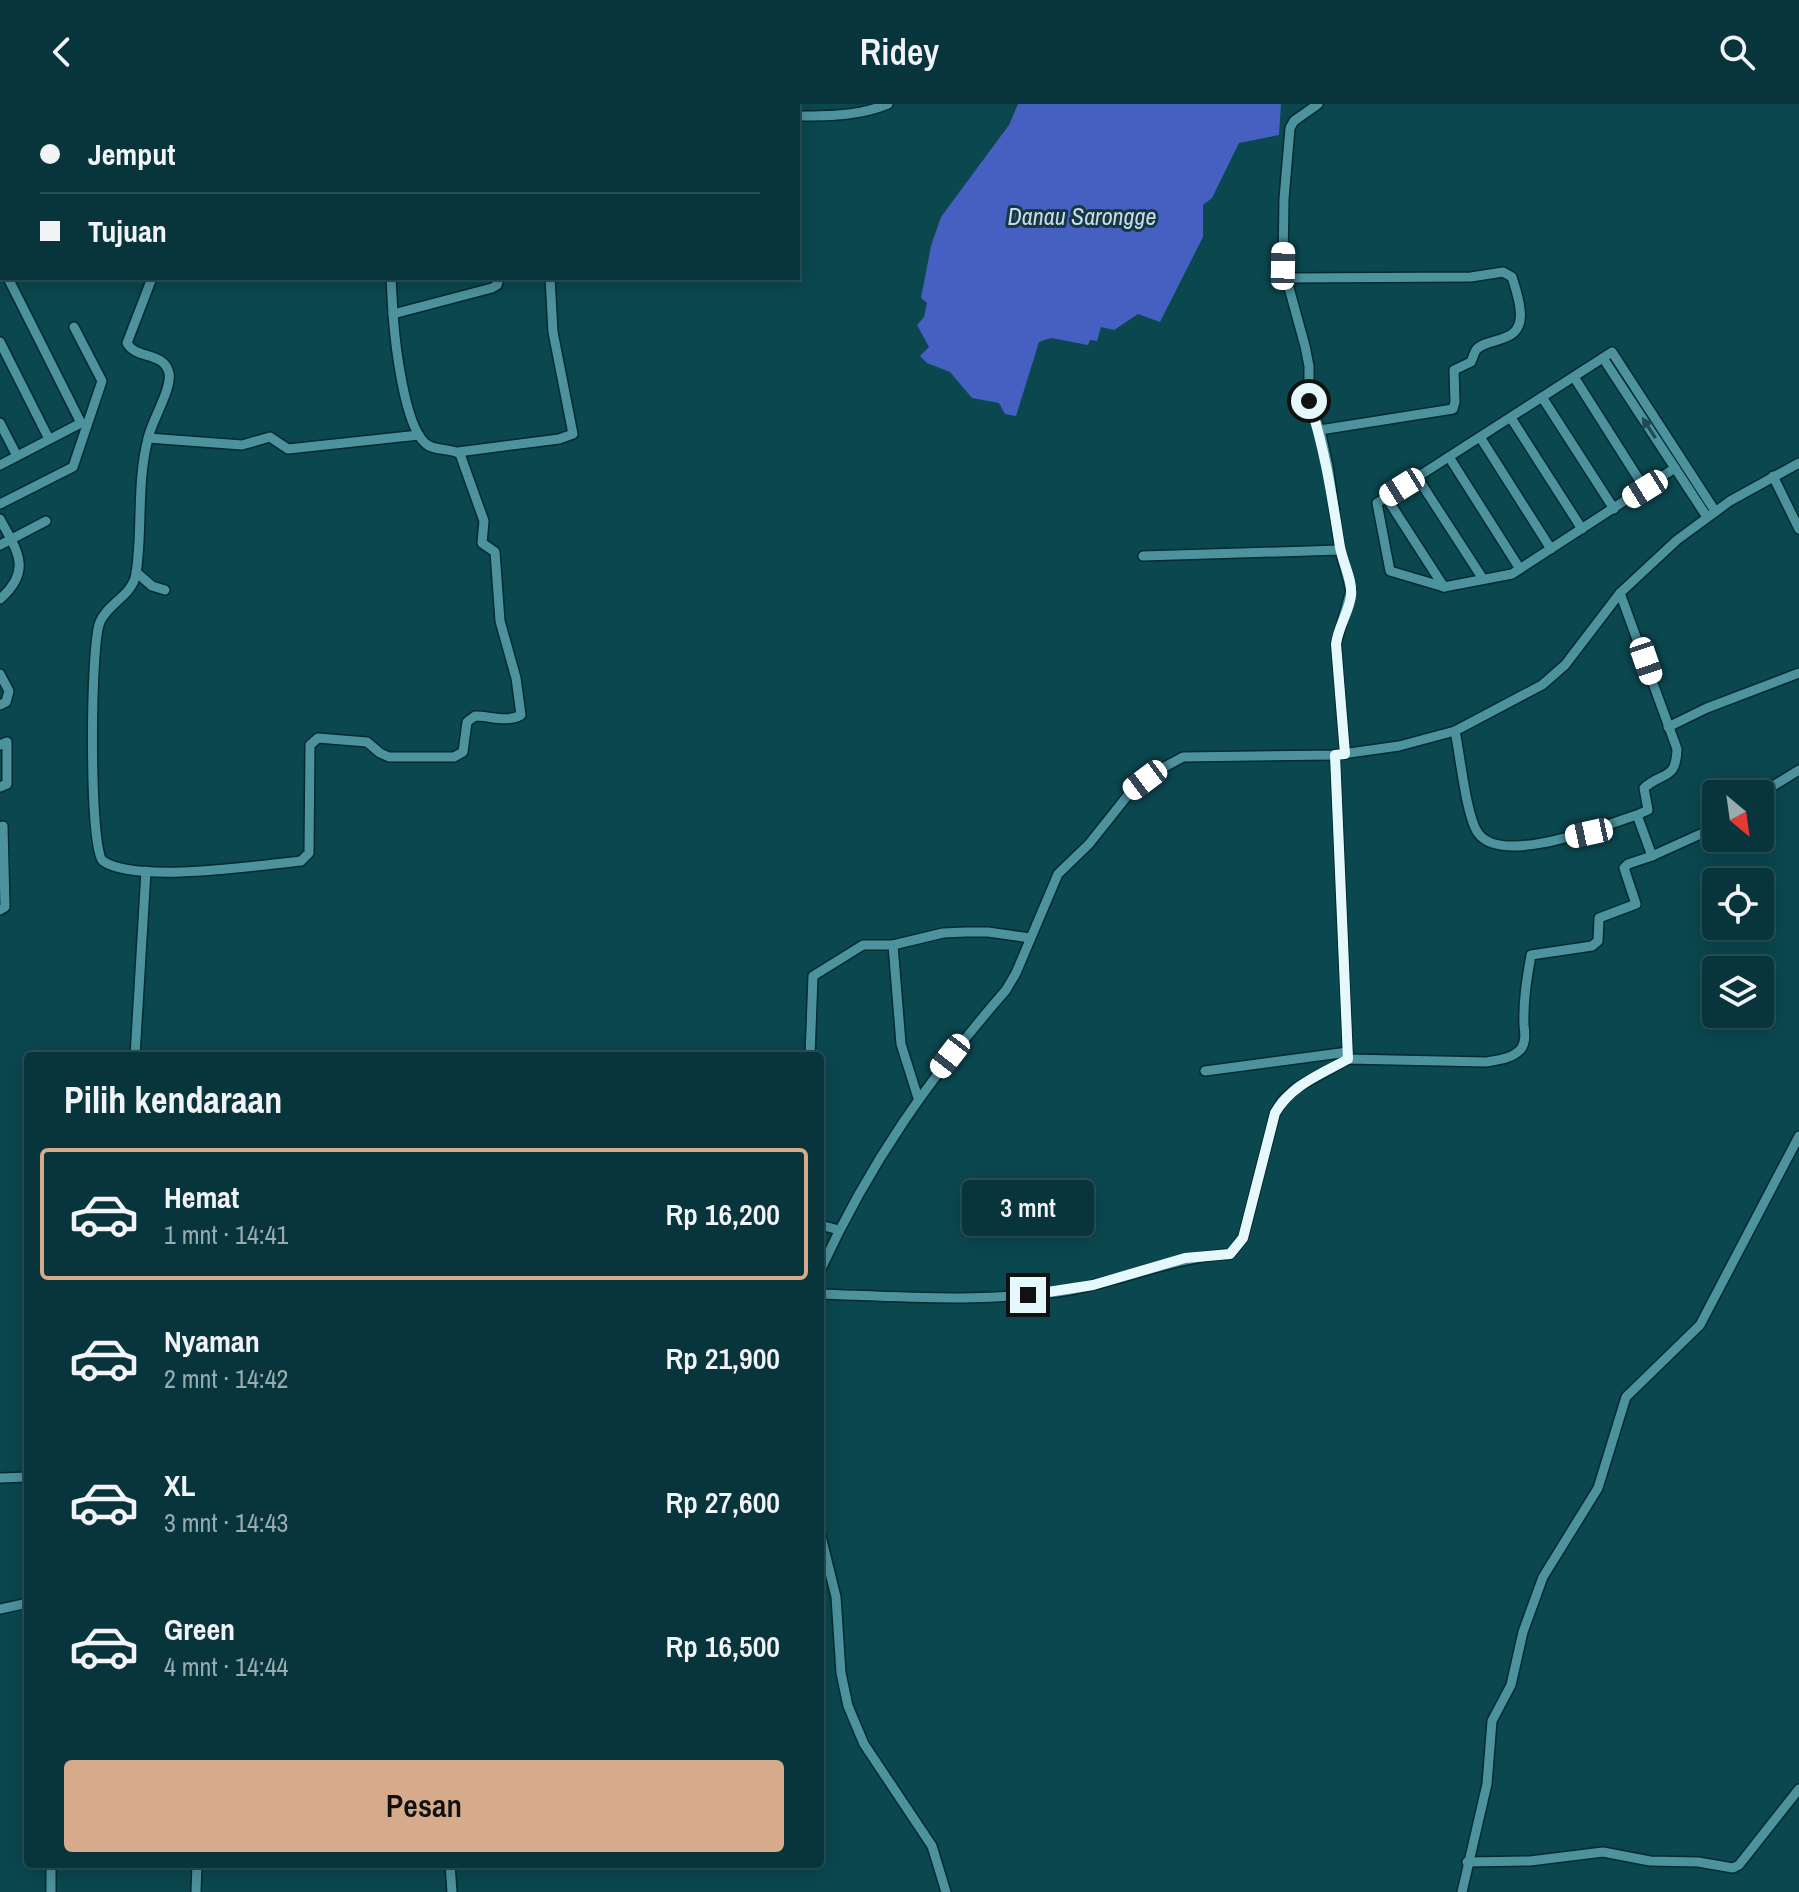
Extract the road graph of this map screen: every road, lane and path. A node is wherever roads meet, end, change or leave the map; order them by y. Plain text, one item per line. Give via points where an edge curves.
1 (888, 104) edge
2 (1318, 104) edge
3 (800, 116) edge
4 (1286, 278) junction
5 (9, 280) edge
6 (151, 280) edge
7 (391, 280) edge
8 (498, 280) edge
9 (550, 280) edge
10 (393, 314) junction
11 (74, 327) dead end
12 (0, 342) edge
13 (1608, 355) junction
14 (1574, 377) junction
15 (1542, 397) junction
16 (1511, 418) junction
17 (0, 423) edge
18 (1320, 430) junction
19 (419, 435) junction
20 (1480, 437) junction
21 (148, 438) junction
22 (49, 439) junction
23 (458, 452) junction
24 (17, 456) junction
25 (1449, 457) junction
26 (1799, 463) edge
27 (0, 465) edge
28 (1675, 468) junction
29 (1773, 476) junction
30 (1417, 477) junction
31 (1645, 489) junction
32 (1386, 497) junction
33 (0, 504) edge
34 (1614, 509) junction
35 (1711, 514) junction
36 (0, 519) edge
37 (46, 521) dead end
38 (1582, 529) junction
39 (1799, 529) edge
40 (11, 540) junction
41 (0, 545) edge
42 (1551, 549) junction
43 (1340, 550) junction
44 (1143, 556) dead end
45 (1520, 569) junction
46 (136, 572) junction
47 (1483, 579) junction
48 (1444, 587) junction
49 (165, 590) dead end
50 (1620, 593) junction
51 (0, 599) edge
52 (1799, 673) edge
53 (0, 674) edge
54 (0, 705) edge
55 (1668, 727) junction
56 (1455, 731) junction
57 (0, 745) edge
58 (1340, 754) junction
59 (1799, 770) edge
60 (1774, 785) edge
61 (0, 787) edge
62 (1637, 815) junction
63 (0, 827) edge
64 (1702, 833) edge
65 (1652, 856) junction
66 (2, 868) edge
67 (146, 871) junction
68 (0, 910) edge
69 (1030, 938) junction
70 (893, 945) junction
71 (135, 1052) edge
72 (810, 1052) edge
73 (1348, 1055) junction
74 (1205, 1071) dead end
75 (918, 1098) junction
76 (1799, 1136) edge
77 (824, 1226) edge
78 (839, 1230) junction
79 (824, 1262) edge
80 (824, 1294) edge
81 (24, 1477) edge
82 (0, 1478) edge
83 (824, 1548) edge
84 (24, 1604) edge
85 (0, 1609) edge
86 (1799, 1789) edge
87 (1467, 1862) junction
88 (51, 1868) edge
89 (197, 1868) edge
90 (450, 1868) edge
91 (51, 1892) edge
92 (196, 1892) edge
93 (452, 1892) edge
94 (946, 1892) edge
95 (1462, 1892) edge

1 - 3 street via 871,111
2 - 4 street via 1290,128 1284,199
4 - 18 street via 1309,366 1309,401
4 - 18 street via 1471,277 1503,272 1512,277 1520,309 1511,335 1481,346 1471,362 1454,370 1453,409
5 - 22 street via 81,423
6 - 21 street via 127,340 132,350 163,361 169,374
7 - 10 street
8 - 10 street via 492,288
9 - 23 street via 556,356 573,434
10 - 19 street via 398,368
11 - 33 street via 102,381 73,467
12 - 22 street
13 - 14 street
28 -> 13 street
13 - 35 street
14 - 15 street
14 - 31 street
15 - 16 street
15 - 34 street
16 - 20 street
16 - 38 street
17 - 24 street
18 - 43 street
19 - 21 street via 288,449 270,437 242,445
19 - 23 street via 431,448
20 - 25 street
20 - 42 street
21 - 46 street
22 - 24 street
23 - 67 street via 484,521 482,543 495,552 500,621 521,715 475,716 467,722 463,752 454,757 389,757 367,742 318,738 310,745 309,853 301,861 185,873
24 - 27 street
25 - 30 street
25 - 45 street
26 - 29 street
28 - 31 street
28 - 35 street
29 - 35 street
29 - 39 street
30 - 32 street
30 - 47 street
31 - 34 street
32 - 48 street
32 - 48 street via 1377,503 1390,571
34 - 38 street
35 - 50 street
36 - 40 street
37 - 40 street
38 - 42 street
40 - 41 street
40 - 51 street via 21,564 18,578
42 - 45 street
43 - 44 street
43 - 58 street via 1351,597 1336,644
45 - 47 street
46 - 49 street
46 - 67 street via 127,593 99,624 93,686 94,813 100,859
47 - 48 street
50 - 55 street
50 - 56 street via 1565,665 1542,685
52 - 55 street
53 - 54 street via 9,691
55 - 62 street via 1677,749 1675,768 1645,786 1648,810
56 - 58 street
56 - 62 street via 1470,811 1478,833 1487,840 1537,844
57 - 61 street via 7,742 7,784
58 - 69 street via 1173,761 1132,790 1058,874
58 - 73 street
59 - 60 street
62 - 65 street
63 - 66 street
64 - 65 street
65 - 73 street via 1624,868 1636,902 1599,918 1596,944 1531,955 1524,992 1524,1045 1518,1052 1486,1062
66 - 68 street via 5,907
67 - 71 street
69 - 70 street via 943,933
69 - 75 street via 1006,990
70 - 72 street via 857,947 813,976
70 - 75 street via 901,1044
73 - 74 street
73 - 80 street via 1282,1101 1243,1238 1230,1254 1185,1258 1093,1285 1028,1295 974,1300
75 - 78 street
76 - 87 street via 1700,1325 1626,1397 1598,1488 1543,1577 1511,1685 1492,1721 1487,1784
77 - 78 street
78 - 79 street
81 - 82 street
83 - 94 street via 836,1597 848,1706 864,1744 932,1846
84 - 85 street
86 - 87 street via 1733,1868 1603,1852
87 - 95 street
88 - 91 street
89 - 92 street
90 - 93 street

